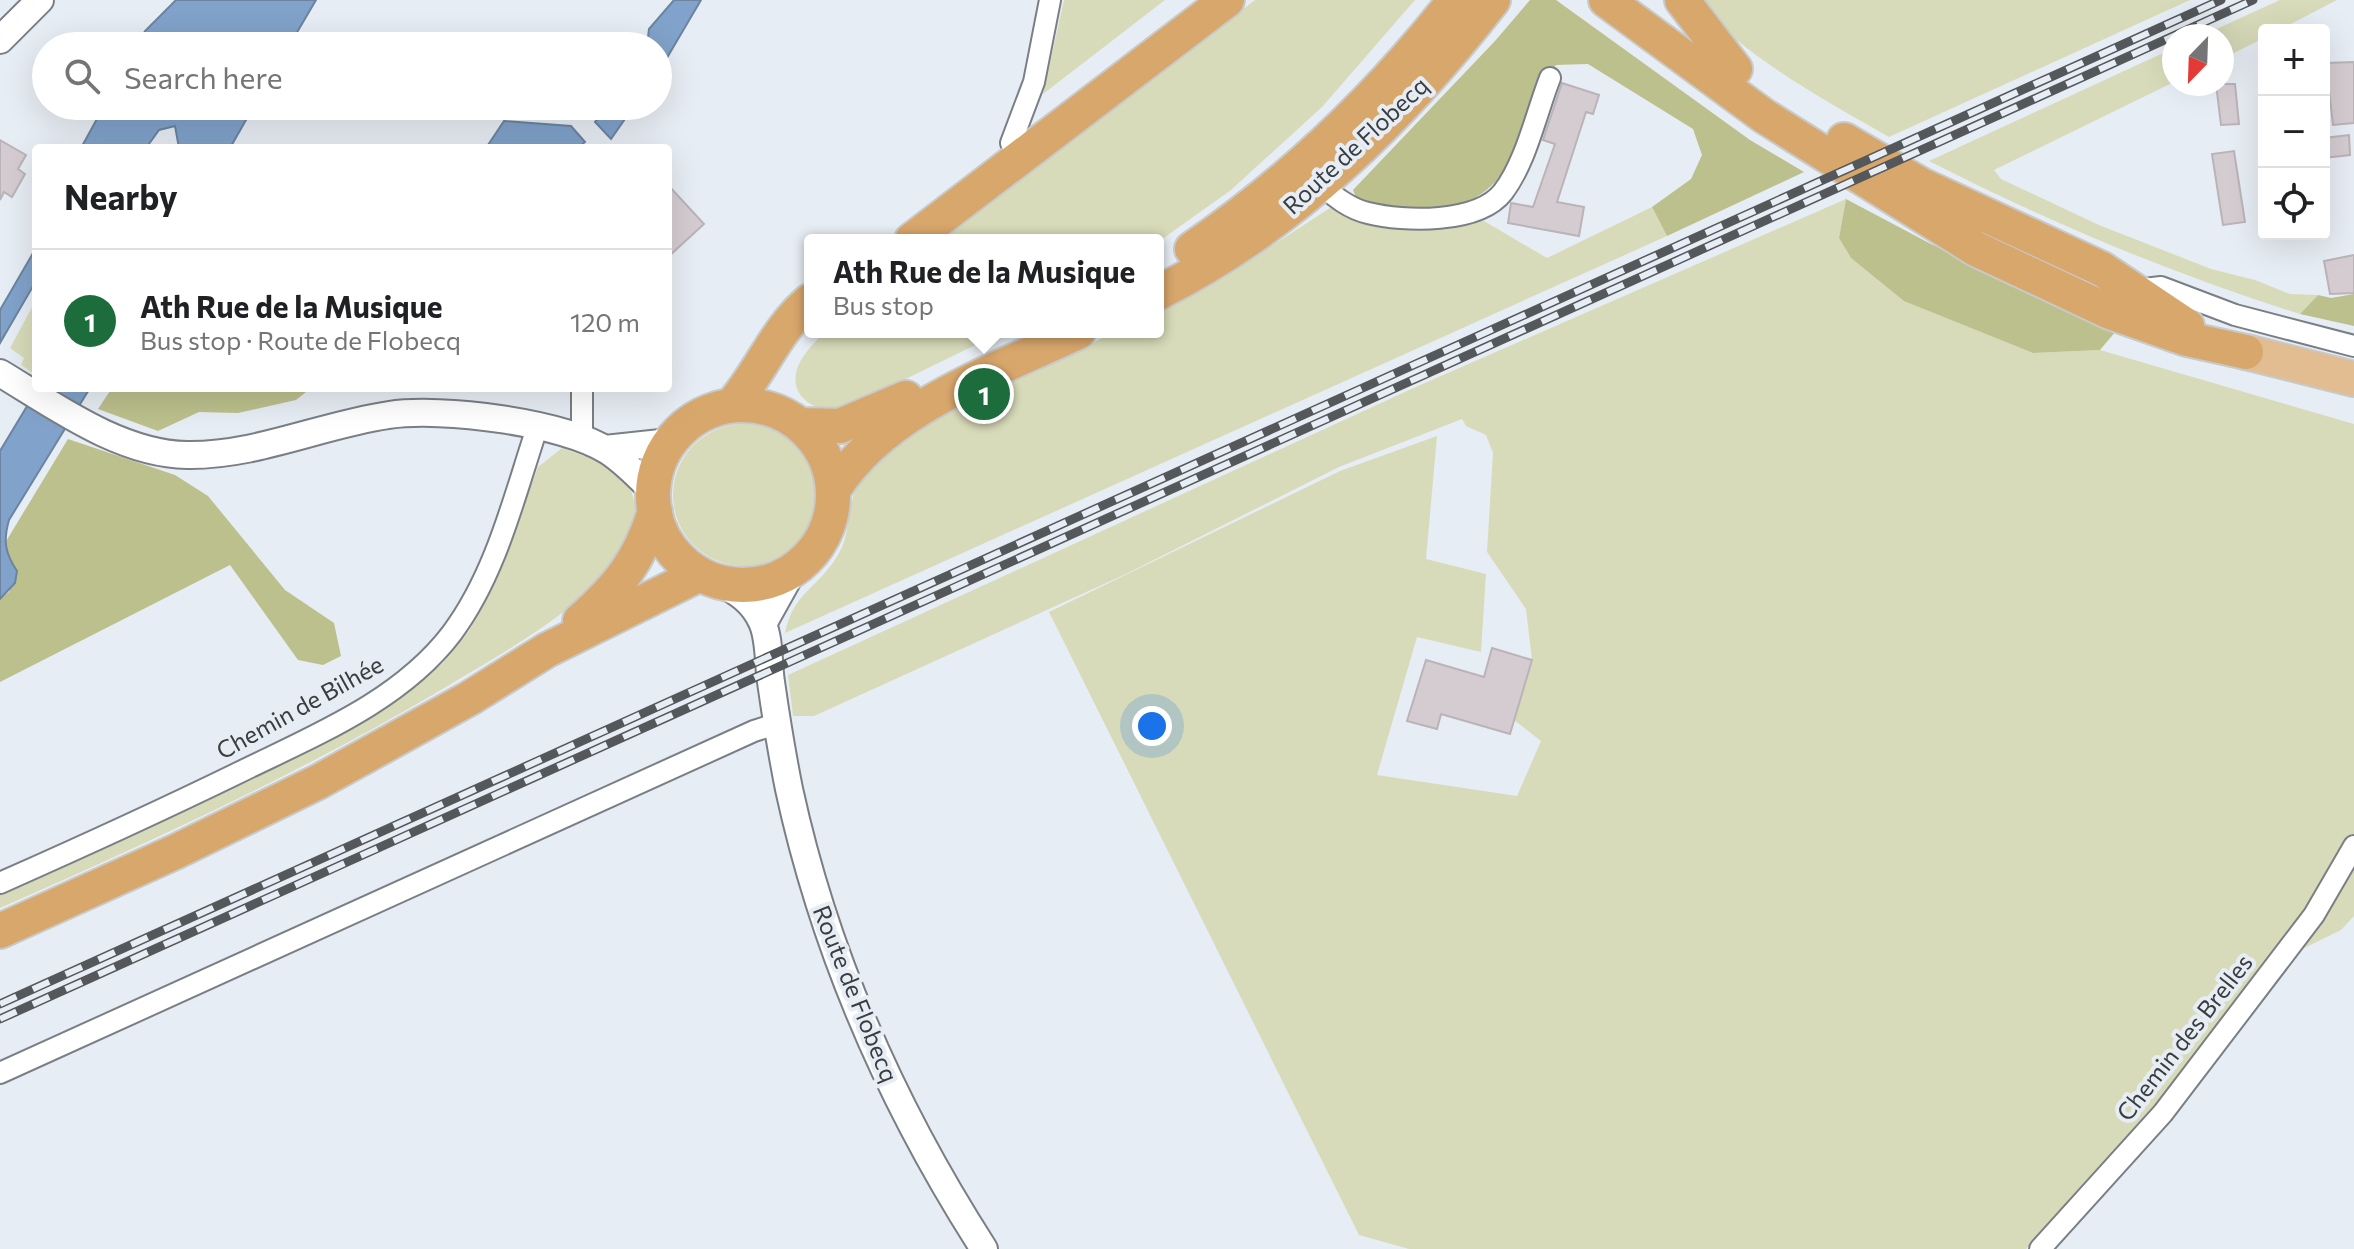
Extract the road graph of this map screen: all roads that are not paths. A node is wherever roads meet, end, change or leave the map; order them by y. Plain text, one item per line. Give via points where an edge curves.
1 (40, 0) edge
2 (1050, 0) edge
3 (1195, 0) edge
4 (1227, 0) edge
5 (1455, 0) edge
6 (1493, 0) edge
7 (1606, 0) edge
8 (1644, 0) edge
9 (1682, 0) edge
10 (0, 40) edge
11 (1735, 69) junction
12 (1550, 78) dead end
13 (1011, 143) junction
14 (1321, 185) junction
15 (894, 234) edge
16 (920, 234) edge
17 (1164, 268) edge
18 (1164, 289) edge
19 (2135, 291) junction
20 (804, 306) edge
21 (804, 327) edge
22 (1031, 338) edge
23 (1066, 338) edge
24 (2354, 346) edge
25 (2246, 352) junction
26 (0, 373) edge
27 (2354, 379) edge
28 (32, 392) edge
29 (33, 392) edge
30 (583, 392) edge
31 (732, 405) junction
32 (794, 420) junction
33 (537, 428) junction
34 (670, 442) junction
35 (594, 445) junction
36 (834, 489) junction
37 (654, 501) junction
38 (792, 572) junction
39 (710, 578) junction
40 (763, 624) junction
41 (547, 650) junction
42 (779, 723) junction
43 (2354, 846) edge
44 (0, 883) edge
45 (0, 931) edge
46 (0, 1073) edge
47 (984, 1249) edge
48 (2040, 1249) edge

1 - 10 street
2 - 13 street via 1034,82
3 - 13 highway
4 - 16 highway
5 - 17 highway, Route de Flobecq via 1336,134 1278,186
6 - 14 highway, Route de Flobecq via 1448,57
7 - 25 highway via 1764,116 1976,249 2110,312 2187,339
8 - 11 highway
9 - 11 highway
11 - 19 highway via 1921,185 2102,269
12 - 14 street via 1502,194 1472,213 1426,218 1368,213 1343,203
13 - 15 highway
14 - 18 highway, Route de Flobecq via 1268,227
19 - 24 street via 2161,287 2235,315
19 - 25 highway via 2188,327
20 - 31 highway via 787,322
21 - 32 highway via 780,372
22 - 32 highway via 854,421 828,428
23 - 36 highway via 896,422 865,447
25 - 27 main road
26 - 28 street
29 - 33 street via 144,448 186,455 220,453 388,415 456,412
30 - 35 street
31 - 32 highway via 769,408
31 - 34 highway via 695,418
32 - 36 highway via 824,454
33 - 35 street
33 - 44 street, Chemin de Bilhée via 498,546 473,601 430,660 357,712 298,744
34 - 35 street
34 - 37 highway via 661,457
35 - 37 street
36 - 38 highway via 828,527
37 - 39 highway via 670,548
37 - 41 highway via 636,562
38 - 39 highway via 744,585
38 - 40 street
39 - 40 street, Route de Flobecq via 741,593
39 - 41 highway
40 - 42 street, Route de Flobecq
41 - 45 highway via 320,781
42 - 46 street
42 - 47 street, Route de Flobecq via 791,798 824,926 918,1139
43 - 48 street, Chemin des Brelles via 2314,915 2163,1113

